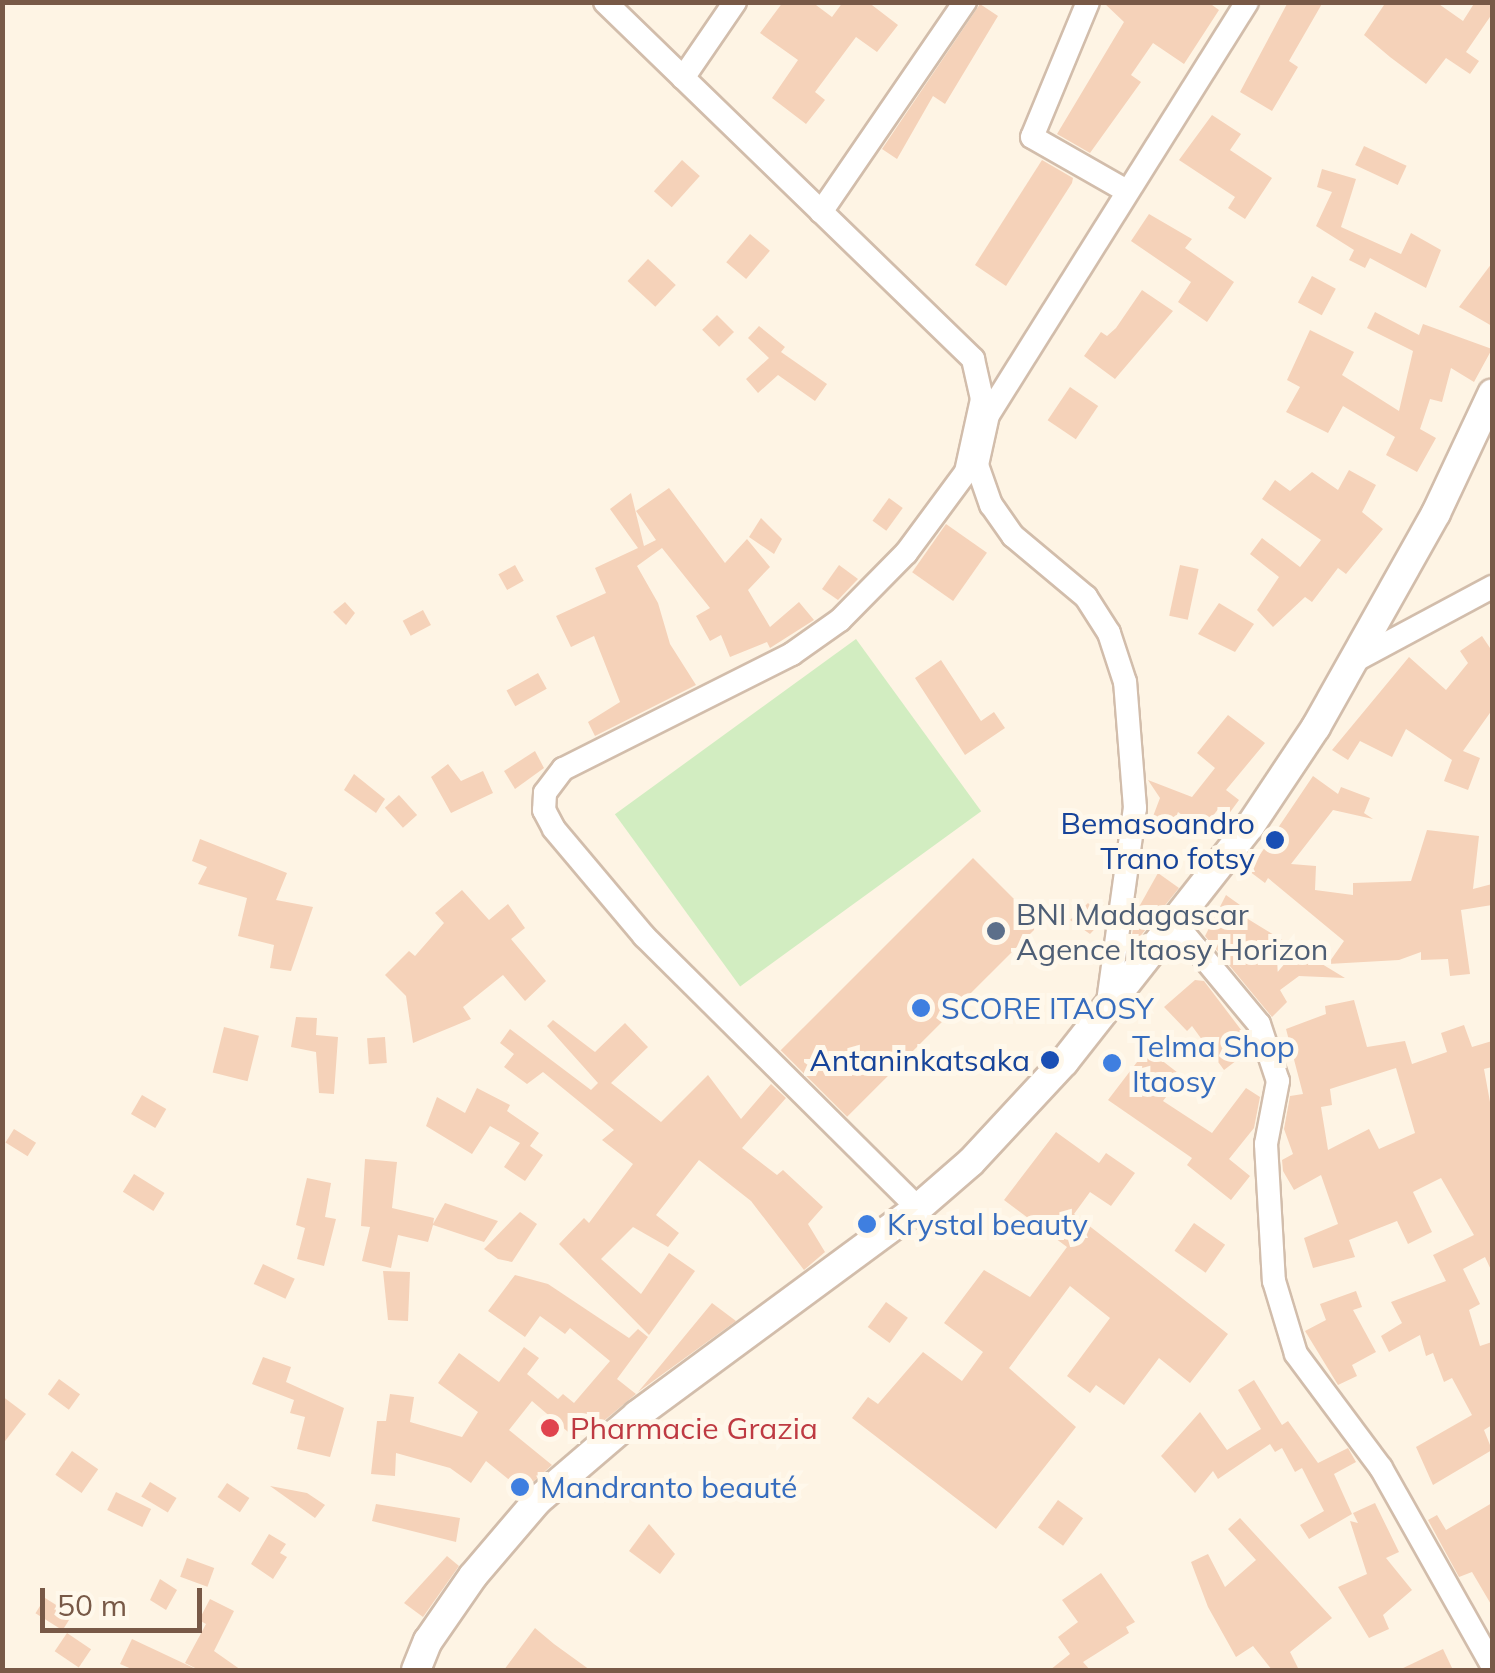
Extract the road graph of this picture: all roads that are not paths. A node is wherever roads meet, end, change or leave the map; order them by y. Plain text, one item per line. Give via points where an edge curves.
1 (605, 2) edge
2 (735, 2) edge
3 (965, 2) edge
4 (1088, 2) edge
5 (1246, 2) edge
6 (683, 78) junction
7 (1126, 190) junction
8 (821, 212) junction
9 (1492, 394) edge
10 (1492, 588) edge
11 (1354, 660) junction
12 (1175, 923) junction
13 (1107, 1009) junction
14 (918, 1208) junction
15 (1492, 1665) edge
16 (416, 1670) edge

1 - 6 street
2 - 6 street
3 - 8 street
4 - 7 street via 1032,137
5 - 7 street
6 - 8 street
7 - 13 street via 988,415 977,465 991,505 1014,536 1086,597 1110,634 1125,682 1135,808
8 - 14 street via 973,359 982,399 966,472 906,553 840,620 792,654 562,769 545,793 544,810 644,936
9 - 11 street
10 - 11 street
11 - 12 street via 1250,826
12 - 13 street
12 - 15 street via 1259,1024 1278,1081 1266,1144 1274,1282 1296,1354 1381,1468
13 - 14 street via 971,1162
14 - 16 street via 637,1415 538,1500 473,1576

